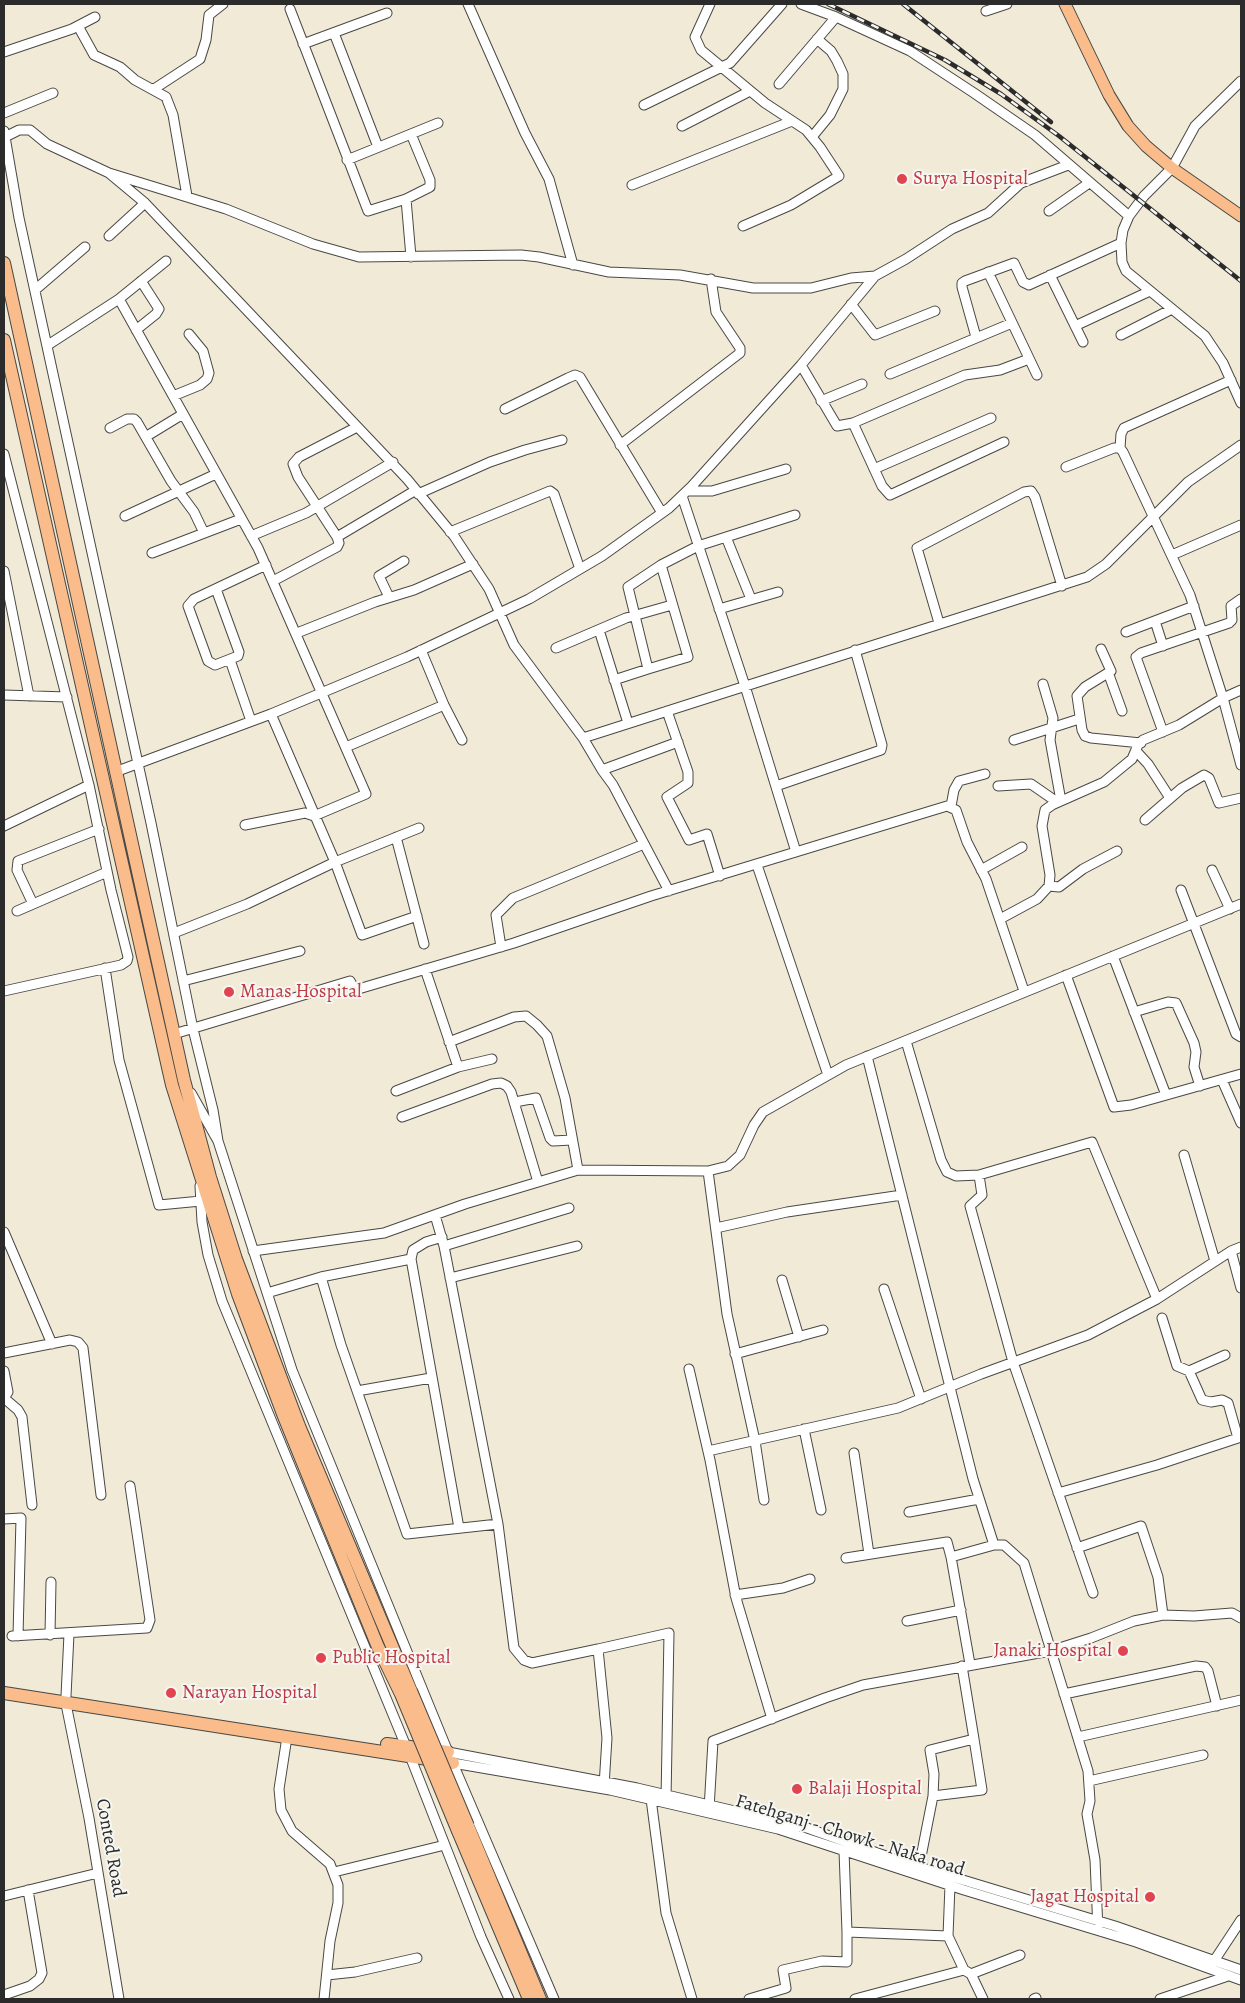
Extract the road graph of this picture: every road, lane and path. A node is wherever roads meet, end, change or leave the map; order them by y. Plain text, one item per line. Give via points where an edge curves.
1 (223, 4) edge
2 (468, 4) edge
3 (710, 4) edge
4 (782, 4) edge
5 (801, 4) edge
6 (1008, 4) edge
7 (1065, 4) edge
8 (290, 9) dead end
9 (986, 11) dead end
10 (387, 13) dead end
11 (95, 17) dead end
12 (836, 17) junction
13 (78, 26) junction
14 (334, 33) junction
15 (817, 39) junction
16 (304, 44) junction
17 (4, 52) edge
18 (724, 67) junction
19 (1241, 81) edge
20 (779, 84) dead end
21 (154, 89) junction
22 (750, 91) junction
23 (52, 93) dead end
24 (644, 105) dead end
25 (4, 113) edge
26 (792, 121) junction
27 (438, 123) dead end
28 (682, 126) dead end
29 (4, 134) edge
30 (412, 134) junction
31 (812, 137) junction
32 (378, 147) junction
33 (347, 160) junction
34 (1068, 165) junction
35 (1172, 168) junction
36 (109, 173) junction
37 (1089, 183) junction
38 (632, 185) dead end
39 (187, 196) junction
40 (406, 200) junction
41 (145, 203) junction
42 (1049, 211) dead end
43 (1130, 216) junction
44 (1241, 216) edge
45 (743, 226) dead end
46 (109, 236) dead end
47 (1121, 244) junction
48 (85, 247) dead end
49 (412, 257) junction
50 (166, 261) dead end
51 (4, 263) edge
52 (573, 265) junction
53 (988, 272) junction
54 (1050, 275) junction
55 (875, 276) junction
56 (711, 280) junction
57 (142, 281) junction
58 (35, 290) junction
59 (1150, 291) junction
60 (119, 298) junction
61 (850, 304) junction
62 (1172, 309) junction
63 (936, 311) dead end
64 (1012, 323) junction
65 (1075, 326) junction
66 (136, 330) junction
67 (189, 334) dead end
68 (1121, 335) dead end
69 (976, 337) junction
70 (4, 340) edge
71 (1083, 342) dead end
72 (48, 345) junction
73 (1029, 359) junction
74 (801, 365) junction
75 (890, 374) dead end
76 (1037, 375) dead end
77 (1231, 380) junction
78 (862, 384) dead end
79 (173, 396) junction
80 (822, 401) junction
81 (1241, 403) edge
82 (505, 409) dead end
83 (182, 414) junction
84 (991, 418) dead end
85 (853, 423) junction
86 (357, 427) junction
87 (110, 428) dead end
88 (146, 436) junction
89 (562, 440) dead end
90 (1004, 442) dead end
91 (620, 444) junction
92 (1241, 445) edge
93 (1120, 448) junction
94 (4, 454) edge
95 (393, 462) junction
96 (1066, 466) dead end
97 (786, 469) dead end
98 (874, 469) junction
99 (216, 474) junction
100 (178, 491) junction
101 (417, 492) junction
102 (684, 494) junction
103 (318, 507) junction
104 (662, 513) junction
105 (795, 515) dead end
106 (1154, 515) junction
107 (125, 516) dead end
108 (241, 519) junction
109 (1241, 525) edge
110 (450, 532) junction
111 (204, 533) junction
112 (251, 536) junction
113 (337, 536) junction
114 (726, 537) junction
115 (698, 546) junction
116 (152, 553) dead end
117 (1172, 555) junction
118 (404, 561) dead end
119 (473, 564) junction
120 (266, 565) junction
121 (661, 565) junction
122 (580, 569) junction
123 (4, 571) edge
124 (273, 581) junction
125 (1062, 586) junction
126 (216, 589) junction
127 (778, 592) dead end
128 (389, 597) junction
129 (751, 599) junction
130 (1241, 599) edge
131 (672, 605) junction
132 (1194, 606) junction
133 (719, 609) junction
134 (501, 613) junction
135 (635, 616) junction
136 (1154, 621) junction
137 (939, 623) junction
138 (599, 630) junction
139 (1126, 632) dead end
140 (297, 633) junction
141 (1203, 633) junction
142 (1162, 646) junction
143 (556, 648) dead end
144 (1102, 649) dead end
145 (422, 650) junction
146 (855, 650) junction
147 (230, 660) junction
148 (648, 669) junction
149 (1109, 675) junction
150 (614, 680) junction
151 (1043, 684) dead end
152 (745, 686) junction
153 (1241, 690) edge
154 (322, 692) junction
155 (4, 695) edge
156 (29, 696) junction
157 (67, 697) junction
158 (1223, 698) junction
159 (444, 705) junction
160 (667, 710) junction
161 (1122, 711) dead end
162 (271, 714) junction
163 (1079, 719) junction
164 (251, 721) junction
165 (628, 723) junction
166 (1052, 728) junction
167 (1164, 732) junction
168 (584, 738) junction
169 (462, 740) dead end
170 (1014, 740) dead end
171 (678, 742) junction
172 (1141, 743) junction
173 (346, 747) junction
174 (1136, 751) junction
175 (138, 764) junction
176 (1241, 765) edge
177 (602, 770) junction
178 (115, 772) junction
179 (985, 774) dead end
180 (89, 786) junction
181 (776, 786) junction
182 (998, 786) dead end
183 (1170, 798) junction
184 (1241, 798) edge
185 (1059, 802) junction
186 (951, 806) junction
187 (314, 816) junction
188 (1144, 820) dead end
189 (245, 825) dead end
190 (4, 826) edge
191 (419, 828) dead end
192 (99, 829) junction
193 (396, 838) junction
194 (644, 844) junction
195 (1022, 847) dead end
196 (1117, 851) dead end
197 (796, 852) junction
198 (335, 862) junction
199 (757, 865) junction
200 (982, 870) junction
201 (1212, 870) dead end
202 (107, 872) junction
203 (720, 876) junction
204 (1049, 886) junction
205 (1182, 890) dead end
206 (669, 891) junction
207 (33, 904) junction
208 (1241, 904) edge
209 (1230, 909) junction
210 (17, 911) dead end
211 (417, 916) junction
212 (1000, 918) junction
213 (1195, 924) junction
214 (174, 932) junction
215 (424, 944) dead end
216 (501, 947) junction
217 (300, 951) dead end
218 (1113, 956) junction
219 (142, 958) junction
220 (127, 960) junction
221 (105, 968) junction
222 (425, 969) junction
223 (1066, 975) junction
224 (183, 981) junction
225 (4, 991) edge
226 (1024, 991) junction
227 (1134, 1012) junction
228 (193, 1029) junction
229 (174, 1034) junction
230 (1241, 1037) edge
231 (906, 1041) junction
232 (450, 1042) junction
233 (867, 1056) junction
234 (492, 1059) dead end
235 (458, 1067) junction
236 (1241, 1074) edge
237 (828, 1075) junction
238 (184, 1080) junction
239 (1222, 1080) junction
240 (1200, 1086) junction
241 (396, 1092) dead end
242 (1166, 1095) junction
243 (514, 1102) junction
244 (402, 1117) dead end
245 (1241, 1123) edge
246 (572, 1140) junction
247 (218, 1141) junction
248 (1184, 1155) dead end
249 (578, 1170) junction
250 (708, 1171) junction
251 (979, 1175) junction
252 (200, 1179) junction
253 (538, 1182) junction
254 (902, 1195) junction
255 (201, 1202) junction
256 (569, 1208) dead end
257 (435, 1215) junction
258 (716, 1228) junction
259 (4, 1232) edge
260 (443, 1241) junction
261 (577, 1246) dead end
262 (1241, 1247) edge
263 (253, 1251) junction
264 (1231, 1252) junction
265 (410, 1259) junction
266 (1215, 1261) junction
267 (321, 1277) junction
268 (450, 1278) junction
269 (782, 1280) dead end
270 (1241, 1288) edge
271 (884, 1289) dead end
272 (267, 1293) junction
273 (1156, 1299) junction
274 (1162, 1318) dead end
275 (823, 1330) dead end
276 (799, 1337) junction
277 (52, 1344) junction
278 (4, 1353) edge
279 (736, 1354) junction
280 (1225, 1355) dead end
281 (1013, 1362) junction
282 (690, 1369) dead end
283 (4, 1371) edge
284 (1189, 1371) junction
285 (431, 1378) junction
286 (950, 1387) junction
287 (357, 1391) junction
288 (4, 1398) edge
289 (921, 1399) junction
290 (804, 1429) junction
291 (1239, 1438) edge
292 (755, 1441) junction
293 (708, 1451) junction
294 (854, 1453) dead end
295 (130, 1486) dead end
296 (1058, 1492) junction
297 (101, 1495) dead end
298 (979, 1498) junction
299 (764, 1500) dead end
300 (32, 1505) dead end
301 (821, 1510) dead end
302 (910, 1512) dead end
303 (4, 1519) edge
304 (498, 1524) junction
305 (459, 1528) junction
306 (994, 1545) junction
307 (1077, 1548) junction
308 (869, 1554) junction
309 (951, 1556) junction
310 (846, 1558) dead end
311 (810, 1578) dead end
312 (51, 1582) dead end
313 (1092, 1593) dead end
314 (735, 1595) junction
315 (960, 1610) junction
316 (1163, 1615) junction
317 (1241, 1618) edge
318 (907, 1621) dead end
319 (70, 1634) junction
320 (50, 1635) junction
321 (598, 1648) junction
322 (1050, 1651) junction
323 (966, 1665) junction
324 (4, 1686) edge
325 (4, 1693) edge
326 (406, 1693) junction
327 (1064, 1694) junction
328 (66, 1700) junction
329 (1241, 1700) edge
330 (1217, 1706) junction
331 (772, 1719) junction
332 (287, 1737) junction
333 (1078, 1737) junction
334 (974, 1739) junction
335 (408, 1751) junction
336 (1203, 1755) dead end
337 (450, 1758) junction
338 (1089, 1781) junction
339 (604, 1786) junction
340 (933, 1796) junction
341 (666, 1799) junction
342 (651, 1800) junction
343 (709, 1808) junction
344 (463, 1829) junction
345 (445, 1845) junction
346 (844, 1851) junction
347 (919, 1867) junction
348 (98, 1872) junction
349 (334, 1872) junction
350 (950, 1886) junction
351 (28, 1890) junction
352 (4, 1896) edge
353 (1241, 1920) edge
354 (1097, 1926) junction
355 (847, 1932) junction
356 (948, 1936) junction
357 (1020, 1955) dead end
358 (417, 1958) dead end
359 (1215, 1961) junction
360 (1210, 1969) junction
361 (1241, 1970) edge
362 (968, 1972) junction
363 (327, 1975) junction
364 (1228, 1976) junction
365 (1241, 1980) edge
366 (4, 1995) edge
367 (119, 1999) edge
368 (324, 1999) edge
369 (509, 1999) edge
370 (529, 1999) edge
371 (540, 1999) edge
372 (554, 1999) edge
373 (692, 1999) edge
374 (749, 1999) edge
375 (855, 1999) edge
376 (983, 1999) edge
377 (1160, 1999) edge

1 - 21 street via 209,15 200,60
2 - 52 street via 549,179
3 - 18 street via 695,37 701,50
4 - 18 street
5 - 12 street
6 - 9 street
7 - 35 main road via 1109,95 1128,126
8 - 16 street
10 - 14 street
11 - 13 street
12 - 15 street
12 - 34 street via 910,52 942,72 1035,135
13 - 17 street
13 - 21 street via 94,55
14 - 16 street
14 - 32 street
15 - 20 street
15 - 31 street via 837,61 843,89 834,109
16 - 33 street
18 - 22 street
18 - 24 street
19 - 35 street via 1195,126
21 - 39 street via 170,104
22 - 26 street
22 - 28 street
23 - 25 street
26 - 31 street
26 - 38 street
27 - 30 street
29 - 36 street via 30,130 48,144
29 - 58 street
30 - 32 street
30 - 40 street via 430,187
31 - 45 street via 839,176 791,205
32 - 33 street
33 - 40 street via 368,211
34 - 37 street
34 - 55 street via 1020,183 988,213 952,228
35 - 43 street via 1144,196
35 - 44 main road
36 - 39 street
36 - 41 street
37 - 42 street
37 - 43 street
39 - 49 street via 313,244 359,257
40 - 49 street
41 - 46 street
41 - 86 street
43 - 47 street
47 - 54 street
47 - 59 street via 1126,270
48 - 58 street
49 - 52 street via 521,255
50 - 57 street
51 - 178 highway
52 - 56 street via 609,272
53 - 54 street via 1014,263 1025,285
53 - 64 street
53 - 69 street via 962,283
54 - 65 street
55 - 56 street via 811,288 753,288
55 - 61 street
56 - 91 street via 716,312 740,348 740,353
57 - 60 street
57 - 66 street via 159,309
58 - 72 street
59 - 62 street
59 - 65 street
60 - 66 street
60 - 72 street
61 - 63 street via 875,335
61 - 74 street
62 - 68 street
62 - 77 street via 1205,336 1224,363
64 - 69 street
64 - 73 street
65 - 71 street
66 - 79 street
67 - 79 street via 203,351 209,373 200,385
69 - 75 street
70 - 219 highway via 118,839
72 - 175 street
73 - 76 street
73 - 85 street via 1000,370 965,375
74 - 80 street
74 - 102 street
77 - 81 street
77 - 93 street via 1124,428 1120,434
78 - 80 street
79 - 83 street
80 - 85 street via 837,426
82 - 91 street via 575,375 580,377
83 - 88 street
83 - 99 street
84 - 98 street
85 - 98 street
86 - 95 street
86 - 103 street via 295,460 295,470
87 - 88 street via 134,419
88 - 100 street
89 - 101 street via 490,462
90 - 98 street via 890,495
91 - 104 street
92 - 106 street via 1197,475
93 - 96 street
93 - 106 street
94 - 157 street
95 - 101 street
95 - 103 street
97 - 102 street via 712,491
99 - 100 street
99 - 108 street
100 - 107 street
100 - 111 street via 194,512
101 - 110 street
101 - 113 street
102 - 104 street
102 - 115 street
103 - 112 street
103 - 113 street
104 - 122 street
105 - 114 street
106 - 117 street
106 - 125 street via 1098,571
108 - 111 street
108 - 112 street
109 - 117 street
110 - 119 street
110 - 122 street via 550,491 554,494
111 - 116 street
112 - 120 street
113 - 124 street via 339,543 333,550
114 - 115 street
114 - 129 street
115 - 121 street
115 - 133 street
117 - 132 street
118 - 128 street via 378,576
119 - 128 street via 414,590
119 - 134 street
120 - 124 street
120 - 126 street
121 - 131 street
121 - 135 street via 628,585
122 - 134 street
123 - 156 street
124 - 140 street
125 - 137 street
125 - 137 street via 1035,497 1031,491 1024,492 917,548
126 - 147 street via 239,652
126 - 147 street via 190,601 188,612 208,661 215,666
127 - 129 street
128 - 140 street
129 - 133 street
130 - 141 street via 1231,606 1232,620 1229,623
131 - 135 street
131 - 148 street via 688,657
132 - 136 street
132 - 141 street
133 - 152 street
134 - 145 street
134 - 168 street via 514,645
135 - 138 street
135 - 148 street
136 - 139 street
136 - 142 street
137 - 146 street
138 - 143 street
138 - 150 street
140 - 154 street
141 - 142 street
141 - 158 street
142 - 167 street via 1136,657
144 - 149 street via 1111,668
145 - 154 street
145 - 159 street
146 - 152 street
146 - 181 street via 881,750
147 - 164 street
148 - 150 street
149 - 161 street
149 - 163 street via 1085,687 1077,696
150 - 165 street
151 - 166 street via 1053,718
152 - 160 street
152 - 181 street
153 - 158 street
154 - 162 street
154 - 173 street
155 - 156 street
156 - 157 street
157 - 180 street
158 - 167 street
158 - 176 street
159 - 169 street
159 - 173 street
160 - 165 street
160 - 171 street
162 - 164 street
162 - 187 street
163 - 166 street
163 - 172 street via 1085,736
164 - 175 street
165 - 168 street
166 - 170 street
166 - 185 street via 1050,740
167 - 172 street
168 - 177 street
171 - 177 street
171 - 203 street via 688,772 688,783 667,797 689,840 707,834
172 - 174 street
173 - 187 street via 366,794
174 - 183 street
174 - 185 street via 1124,767 1104,782
175 - 178 street
175 - 214 street
177 - 194 street
178 - 229 highway
179 - 186 street via 959,782
180 - 190 street
180 - 192 street
181 - 197 street
182 - 185 street via 1031,784
183 - 184 street via 1204,776 1209,778 1219,803
183 - 188 street
185 - 204 street via 1045,810 1042,818
186 - 197 street
186 - 200 street via 956,810 967,842
187 - 189 street via 305,813
187 - 198 street
191 - 193 street
192 - 202 street
192 - 207 street via 18,861 17,870
193 - 198 street
193 - 211 street
194 - 206 street
194 - 216 street via 513,898 496,915
195 - 200 street
196 - 204 street via 1083,869 1059,887
197 - 199 street
198 - 211 street via 362,935
198 - 214 street via 247,904
199 - 203 street
199 - 237 street
200 - 212 street
201 - 209 street
202 - 207 street
202 - 220 street via 128,953
203 - 206 street
204 - 212 street via 1037,899
205 - 213 street
206 - 216 street
207 - 210 street
208 - 209 street
209 - 213 street
211 - 215 street
212 - 226 street
213 - 218 street
213 - 230 street via 1236,1034
214 - 224 street
216 - 222 street
217 - 224 street
218 - 223 street
218 - 227 street
219 - 220 street
219 - 252 highway via 172,1085
220 - 221 street via 124,964
221 - 225 street
221 - 255 street via 119,1060 159,1205
222 - 228 street via 354,990 350,981
222 - 232 street
223 - 226 street
223 - 242 street via 1114,1107
224 - 228 street
226 - 231 street
227 - 240 street via 1168,1002 1176,1003 1194,1043 1195,1071
227 - 242 street
228 - 229 street
228 - 247 street
229 - 238 highway
231 - 233 street
231 - 251 street via 947,1172 956,1176
232 - 235 street
232 - 246 street via 514,1017 526,1016 546,1036 565,1098
233 - 237 street
233 - 254 street
234 - 235 street
235 - 241 street
236 - 239 street
237 - 250 street via 763,1112 740,1155 728,1166
238 - 247 street
238 - 326 highway via 236,1259
239 - 240 street
239 - 245 street
240 - 242 street
243 - 244 street via 512,1092 501,1083
243 - 246 street via 536,1098 550,1138 553,1141
243 - 253 street
246 - 249 street
247 - 263 street
248 - 266 street
249 - 250 street
249 - 253 street
250 - 258 street
251 - 273 street via 1092,1142
251 - 281 street via 982,1195 970,1206
252 - 255 street
252 - 326 highway via 283,1414 378,1647
253 - 257 street
254 - 258 street via 787,1212
254 - 286 street
255 - 335 street via 208,1255 222,1301
256 - 260 street
257 - 260 street
257 - 263 street via 384,1233
258 - 279 street via 727,1314
259 - 277 street
260 - 265 street via 426,1242 413,1250
260 - 268 street
261 - 268 street
262 - 264 street
263 - 272 street
264 - 266 street
264 - 270 street
265 - 267 street
265 - 285 street
266 - 273 street
267 - 272 street
267 - 287 street
268 - 304 street
269 - 276 street
271 - 289 street
272 - 337 street via 292,1370
273 - 281 street via 1088,1335
274 - 284 street via 1178,1366
275 - 276 street
276 - 279 street
277 - 278 street
277 - 297 street via 70,1340 83,1348
279 - 292 street
280 - 284 street
281 - 286 street
281 - 296 street
282 - 293 street
283 - 288 street via 8,1392
284 - 291 street via 1202,1400 1228,1403
285 - 287 street
285 - 305 street
286 - 289 street
286 - 298 street
287 - 305 street via 407,1534
288 - 300 street via 22,1417
289 - 290 street via 898,1408
290 - 292 street
290 - 301 street
291 - 296 street
292 - 293 street
292 - 299 street
293 - 314 street
294 - 308 street
295 - 319 street via 149,1626 143,1630
296 - 307 street
298 - 302 street
298 - 306 street
303 - 320 street via 21,1518 15,1636
304 - 305 street
304 - 321 street via 514,1648 518,1655 532,1663
306 - 309 street
306 - 322 street via 1004,1545 1024,1563
307 - 313 street
307 - 316 street via 1141,1526 1158,1577
308 - 309 street via 947,1542
308 - 310 street
309 - 315 street
311 - 314 street via 784,1588
312 - 320 street
314 - 331 street
315 - 318 street
315 - 323 street
316 - 317 street via 1232,1614
316 - 322 street via 1134,1621
319 - 320 street
319 - 328 street, Conted Road
321 - 339 street via 608,1738
321 - 341 street via 670,1633
322 - 323 street
322 - 327 street
323 - 331 street via 863,1685
323 - 334 street
324 - 328 highway
325 - 328 highway
326 - 344 highway, bridge
327 - 330 street via 1196,1666 1205,1667 1208,1671
327 - 333 street
328 - 332 highway
328 - 335 highway
328 - 348 street, Conted Road
329 - 330 street
330 - 333 street
331 - 343 street via 712,1741
332 - 335 highway
332 - 349 street via 279,1789 281,1810 292,1831 326,1858
333 - 338 street
334 - 340 street via 930,1750
334 - 340 street via 982,1790
335 - 337 highway
335 - 345 street
336 - 338 street
337 - 339 street
337 - 372 street
338 - 354 street via 1087,1814 1095,1860
339 - 341 street
339 - 342 street
340 - 347 street
341 - 342 street
341 - 343 street
342 - 373 street via 666,1913
343 - 346 street, Fatehganj - Chowk - Naka road
343 - 347 street via 807,1828
344 - 370 highway
344 - 371 highway
345 - 349 street
345 - 369 street
346 - 350 street, Fatehganj - Chowk - Naka road
346 - 355 street
347 - 354 street
348 - 351 street
348 - 367 street, Conted Road
349 - 363 street via 338,1903
350 - 354 street, Fatehganj - Chowk - Naka road
350 - 356 street
351 - 352 street
351 - 366 street via 42,1973 30,1986
353 - 359 street
354 - 359 street
354 - 360 street, Fatehganj - Chowk - Naka road
355 - 356 street
355 - 374 street via 847,1962 822,1961 783,1970 786,1988
356 - 362 street
357 - 362 street
358 - 363 street
359 - 360 street
359 - 361 street
360 - 364 street, Fatehganj - Chowk - Naka road
362 - 375 street
362 - 376 street
363 - 368 street
364 - 365 street, Fatehganj - Chowk - Naka road
364 - 377 street

